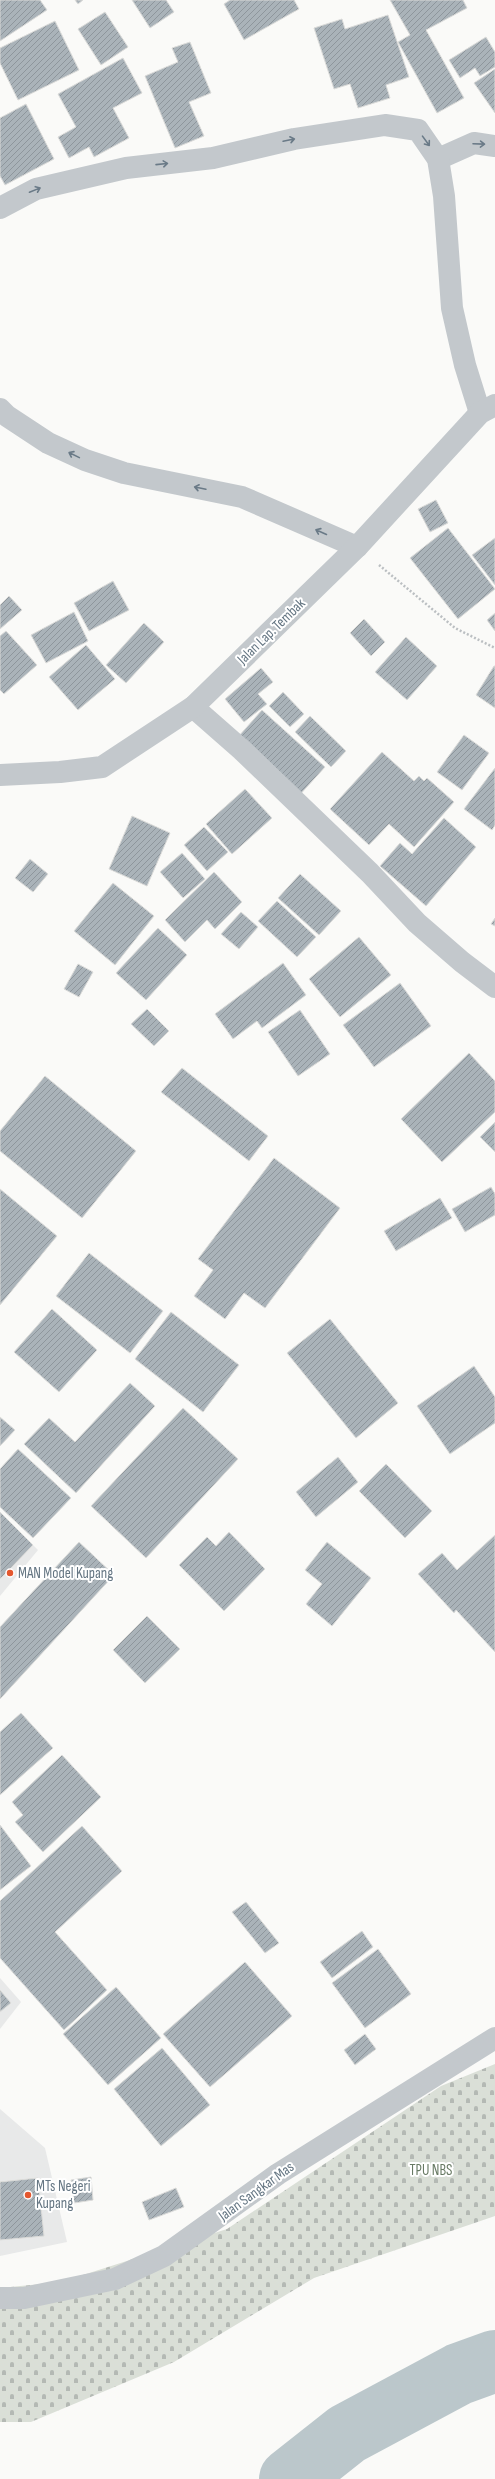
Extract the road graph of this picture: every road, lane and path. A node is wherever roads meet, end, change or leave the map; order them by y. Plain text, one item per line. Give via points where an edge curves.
1 (495, 146) edge
2 (438, 159) junction
3 (0, 208) edge
4 (0, 409) edge
5 (488, 409) edge
6 (357, 547) junction
7 (495, 648) edge
8 (193, 707) junction
9 (0, 775) edge
10 (495, 987) edge
11 (495, 2038) edge
12 (0, 2298) edge

2 -> 1 street via 474,143
3 -> 2 street via 36,189 93,174 213,158 294,139 385,125 418,130
2 - 5 street via 444,196 452,308 465,365
6 -> 4 street via 242,497 124,473 85,460 48,443
5 - 6 street, Jalan Lap. Tembak
6 - 7 path via 455,628
6 - 8 street, Jalan Lap. Tembak
8 - 9 street, Jalan Lap. Tembak via 102,767
8 - 10 street via 242,750 370,873 417,923
11 - 12 street, Jalan Sangkar Mas via 278,2174 164,2256 115,2280 24,2298

